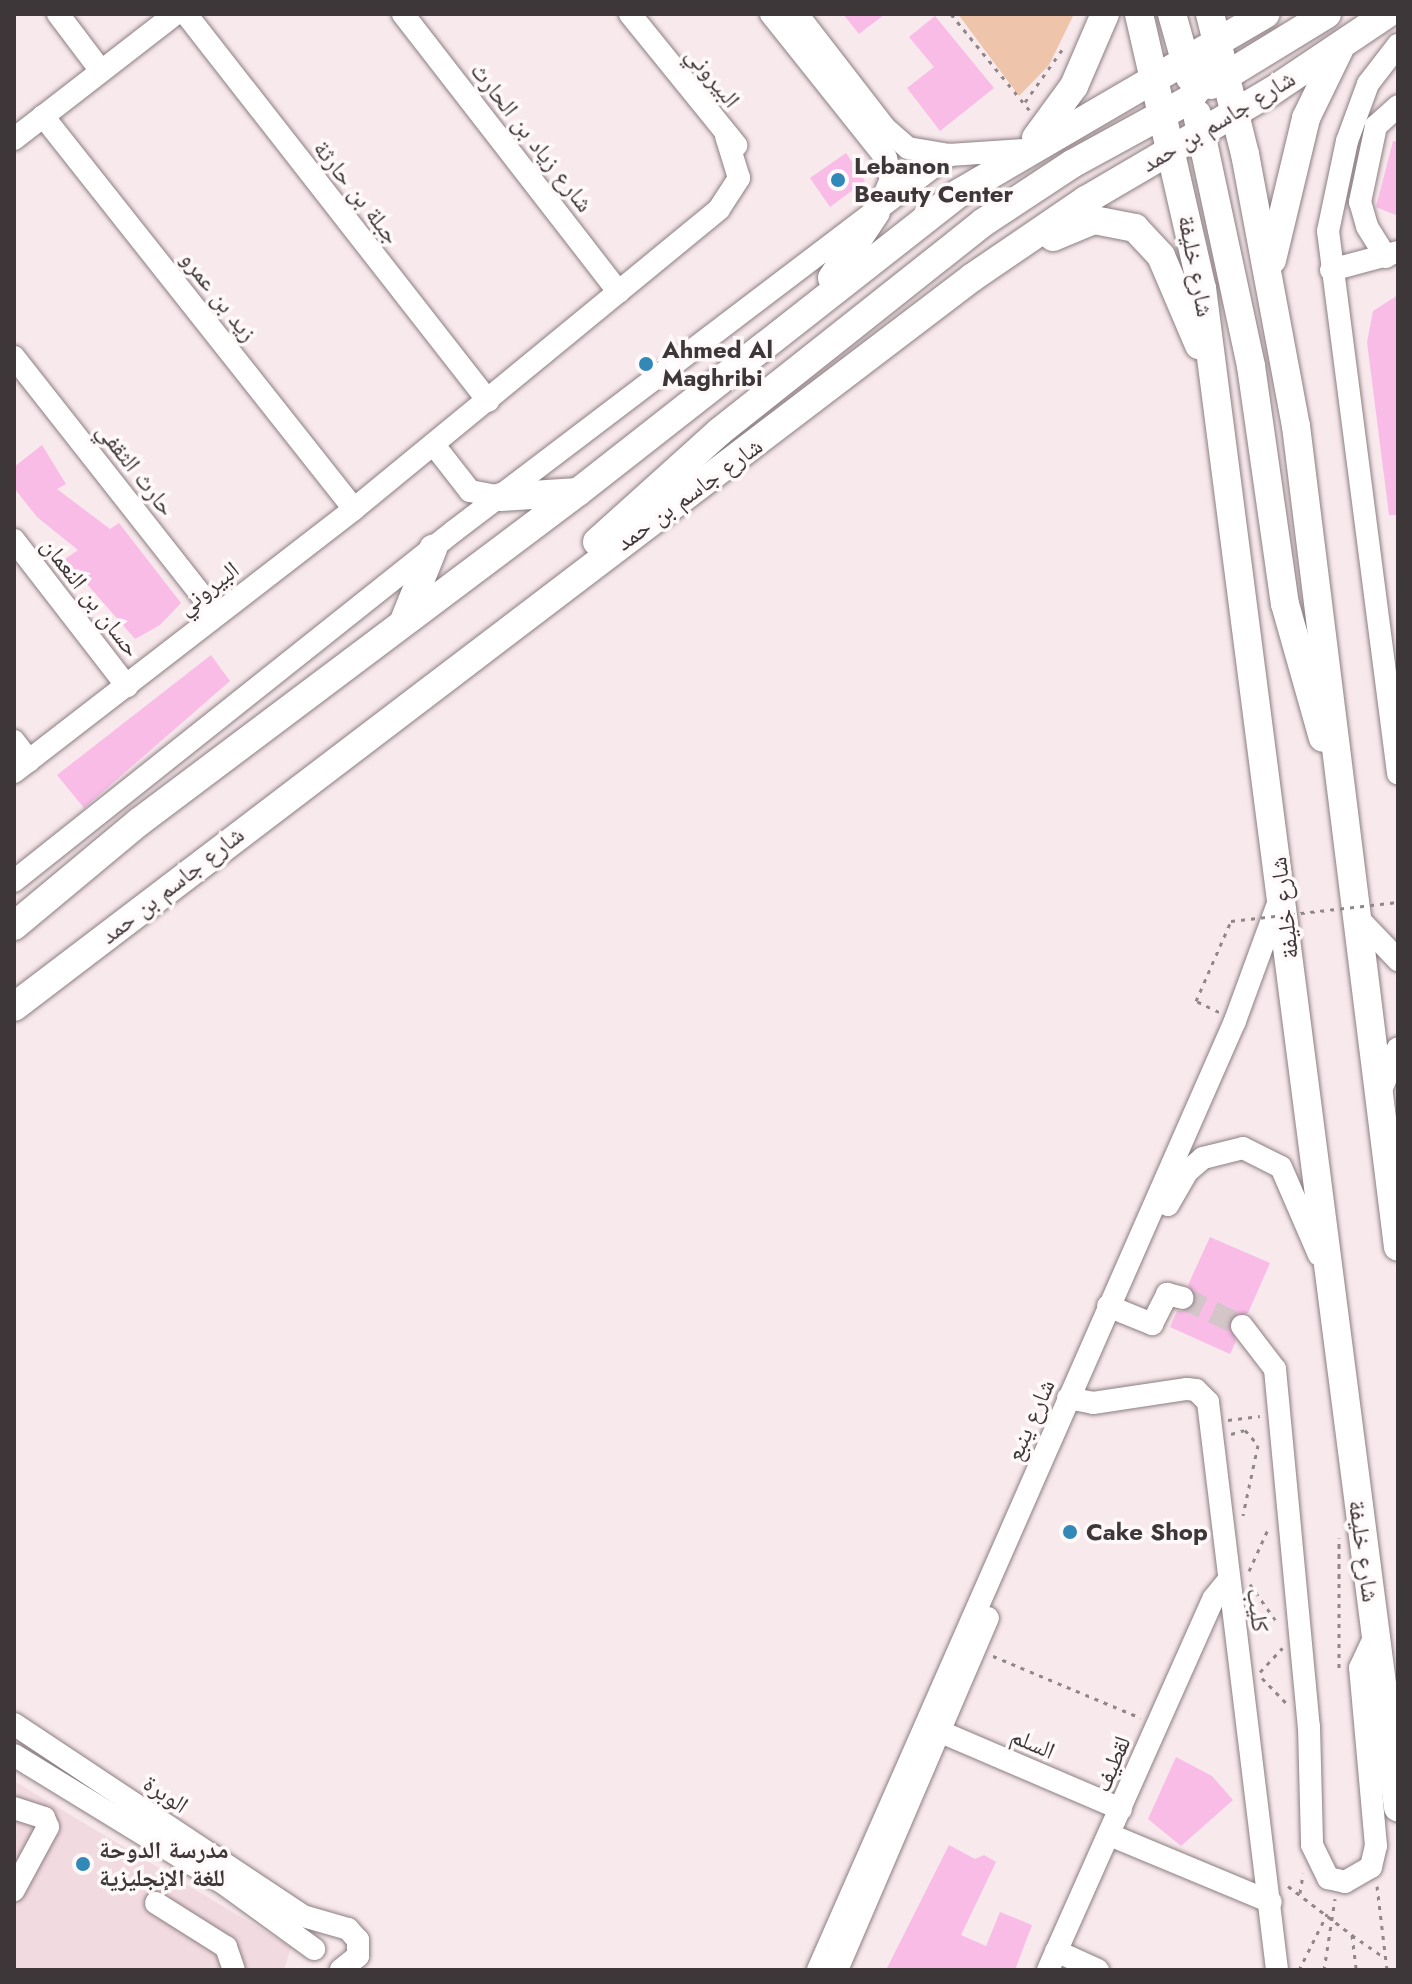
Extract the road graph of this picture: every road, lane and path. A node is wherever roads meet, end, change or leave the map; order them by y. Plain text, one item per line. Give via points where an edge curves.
1 (58, 14) edge
2 (175, 14) edge
3 (186, 14) edge
4 (403, 14) edge
5 (630, 14) edge
6 (771, 14) edge
7 (797, 14) edge
8 (951, 14) edge
9 (1105, 14) edge
10 (1139, 14) edge
11 (1172, 14) edge
12 (1210, 14) edge
13 (1265, 14) edge
14 (1327, 14) edge
15 (1387, 14) edge
16 (1070, 33) dead end
17 (1217, 42) junction
18 (1398, 45) edge
19 (1341, 46) junction
20 (1185, 61) junction
21 (101, 71) junction
22 (1387, 72) edge
23 (1225, 74) junction
24 (1155, 78) junction
25 (1023, 103) junction
26 (1196, 105) junction
27 (1398, 106) edge
28 (1235, 112) junction
29 (1164, 114) junction
30 (43, 116) junction
31 (1045, 130) junction
32 (14, 139) edge
33 (1172, 149) junction
34 (1024, 150) junction
35 (949, 155) junction
36 (876, 212) junction
37 (1392, 255) edge
38 (1331, 270) junction
39 (973, 277) junction
40 (1269, 280) junction
41 (619, 292) junction
42 (792, 324) junction
43 (14, 357) edge
44 (1217, 395) junction
45 (488, 401) junction
46 (434, 445) junction
47 (459, 481) junction
48 (578, 492) junction
49 (501, 497) junction
50 (354, 509) junction
51 (14, 540) edge
52 (443, 540) junction
53 (216, 614) junction
54 (404, 621) junction
55 (476, 654) junction
56 (127, 686) junction
57 (14, 741) edge
58 (21, 767) edge
59 (1398, 773) edge
60 (1339, 777) junction
61 (14, 881) edge
62 (1282, 888) junction
63 (1398, 902) edge
64 (1356, 916) junction
65 (14, 926) edge
66 (1397, 958) edge
67 (1196, 1001) dead end
68 (14, 1007) edge
69 (1398, 1048) edge
70 (1378, 1098) junction
71 (1144, 1241) junction
72 (1398, 1247) edge
73 (1327, 1280) junction
74 (1183, 1298) dead end
75 (1114, 1309) junction
76 (1242, 1326) tunnel mouth
77 (1075, 1400) junction
78 (1227, 1439) dead end
79 (1035, 1491) junction
80 (1236, 1508) dead end
81 (1270, 1525) dead end
82 (1241, 1583) junction
83 (1281, 1627) dead end
84 (1376, 1633) junction
85 (1289, 1640) dead end
86 (975, 1648) junction
87 (1257, 1660) dead end
88 (1258, 1674) junction
89 (1260, 1689) dead end
90 (14, 1724) edge
91 (1157, 1725) junction
92 (1309, 1727) junction
93 (932, 1728) junction
94 (14, 1755) edge
95 (1398, 1807) edge
96 (14, 1808) edge
97 (1121, 1809) junction
98 (1110, 1835) junction
99 (1304, 1869) dead end
100 (1285, 1884) dead end
101 (14, 1890) edge
102 (1336, 1893) dead end
103 (1300, 1895) junction
104 (1271, 1902) junction
105 (156, 1903) dead end
106 (1327, 1914) junction
107 (1331, 1917) junction
108 (333, 1926) junction
109 (1352, 1935) junction
110 (1385, 1958) dead end
111 (1052, 1960) edge
112 (342, 1964) edge
113 (234, 1970) edge
114 (818, 1970) edge
115 (837, 1970) edge
116 (1098, 1970) edge
117 (1277, 1970) edge
118 (1299, 1970) edge
119 (1324, 1970) edge
120 (1356, 1970) edge

1 - 21 street
2 - 21 street
3 - 45 street, جبلة بن حارثة
4 - 41 street, شارع زياد بن الحارث
5 - 41 street, البيروني via 726,136 739,178 719,209
6 - 36 street via 886,158 891,179
7 - 35 street via 894,138 916,151
8 - 25 path
9 - 31 main road via 1092,53
10 - 24 main road, شارع خليفة
11 - 20 main road
12 - 17 main road
13 - 17 main road
14 - 23 main road
15 - 19 main road, شارع جاسم بن حمد
16 - 25 path via 1048,76
17 - 20 main road
17 - 23 main road
17 - 26 main road
18 - 22 street
19 - 28 main road, شارع جاسم بن حمد
19 - 40 main road via 1306,118
20 - 24 main road
20 - 26 main road
21 - 30 street
22 - 38 street via 1347,141 1332,198
23 - 26 main road
23 - 28 main road
24 - 26 main road
24 - 29 main road, شارع خليفة
24 - 34 main road
25 - 31 path
26 - 28 main road, شارع جاسم بن حمد
26 - 29 main road
26 - 33 main road
26 - 60 main road via 1249,351 1285,604 1315,718
27 - 37 street via 1376,126 1360,202 1367,226
28 - 40 main road
29 - 33 main road, شارع خليفة
29 - 55 main road via 1031,190 905,282 682,463
30 - 32 street
30 - 50 street, زيد بن عمرو
31 - 34 main road
33 - 39 main road, شارع جاسم بن حمد
33 - 44 main road, شارع خليفة via 1202,288
34 - 35 street
34 - 42 main road via 929,214
35 - 36 street
36 - 42 main road via 845,264
36 - 49 street
37 - 38 street
38 - 59 street
39 - 44 main road via 1094,220 1126,224 1150,240 1161,256
39 - 55 main road, شارع جاسم بن حمد
40 - 60 main road via 1296,426
41 - 45 street, البيروني
42 - 48 main road
43 - 53 street, حارث الثقفي
44 - 62 main road, شارع خليفة
45 - 46 street, البيروني
46 - 47 street
46 - 50 street, البيروني
47 - 49 street via 470,491
47 - 52 street via 462,509
48 - 49 main road
48 - 54 main road
49 - 52 street
50 - 53 street, البيروني
51 - 56 street, حسان بن النعمان
52 - 54 main road
52 - 61 street
53 - 56 street, البيروني
54 - 65 main road via 139,822
55 - 68 main road, شارع جاسم بن حمد
56 - 58 street, البيروني
57 - 58 street
60 - 64 main road
62 - 71 street, شارع ينبع via 1253,979
62 - 73 main road, شارع خليفة
63 - 67 path, bridge via 1231,921
64 - 66 street
64 - 70 main road
69 - 70 street
70 - 72 main road
71 - 73 street, شارع ينبع via 1188,1171 1221,1149 1243,1148 1281,1167 1299,1200
71 - 75 street, شارع ينبع
73 - 84 main road, شارع خليفة
74 - 75 street via 1167,1294 1152,1324
75 - 77 street, شارع ينبع
76 - 92 street via 1275,1369
77 - 79 street, شارع ينبع
77 - 82 street, كليب via 1187,1389 1204,1395
78 - 80 path via 1245,1430 1258,1445 1250,1496 1239,1523
79 - 86 street, شارع ينبع
79 - 93 street, شارع ينبع
81 - 82 path
82 - 83 path
82 - 91 street, لقطيف via 1214,1598
82 - 104 street, كليب
84 - 92 street via 1360,1668 1376,1846 1371,1867 1345,1882 1328,1878 1312,1845
84 - 95 main road, شارع خليفة
85 - 88 path
86 - 91 path
86 - 93 street, شارع ينبع
87 - 88 path
88 - 89 path
88 - 92 path
90 - 108 street, الوبرة via 303,1916
91 - 97 street, لقطيف
93 - 97 street, السلم
93 - 114 street, شارع ينبع
93 - 115 street, شارع ينبع
94 - 112 street, الوبرة via 226,1885
96 - 101 street via 44,1818 48,1827
97 - 98 street, لقطيف
98 - 104 street
98 - 111 street, لقطيف
99 - 103 path
100 - 103 path
102 - 107 path
103 - 106 path
104 - 117 street, كليب
105 - 113 street via 226,1947
106 - 107 path
106 - 118 path
107 - 109 path
107 - 119 path
108 - 112 street, الوبرة via 348,1929
108 - 112 street via 320,1934
109 - 110 path
109 - 120 path
111 - 116 street

